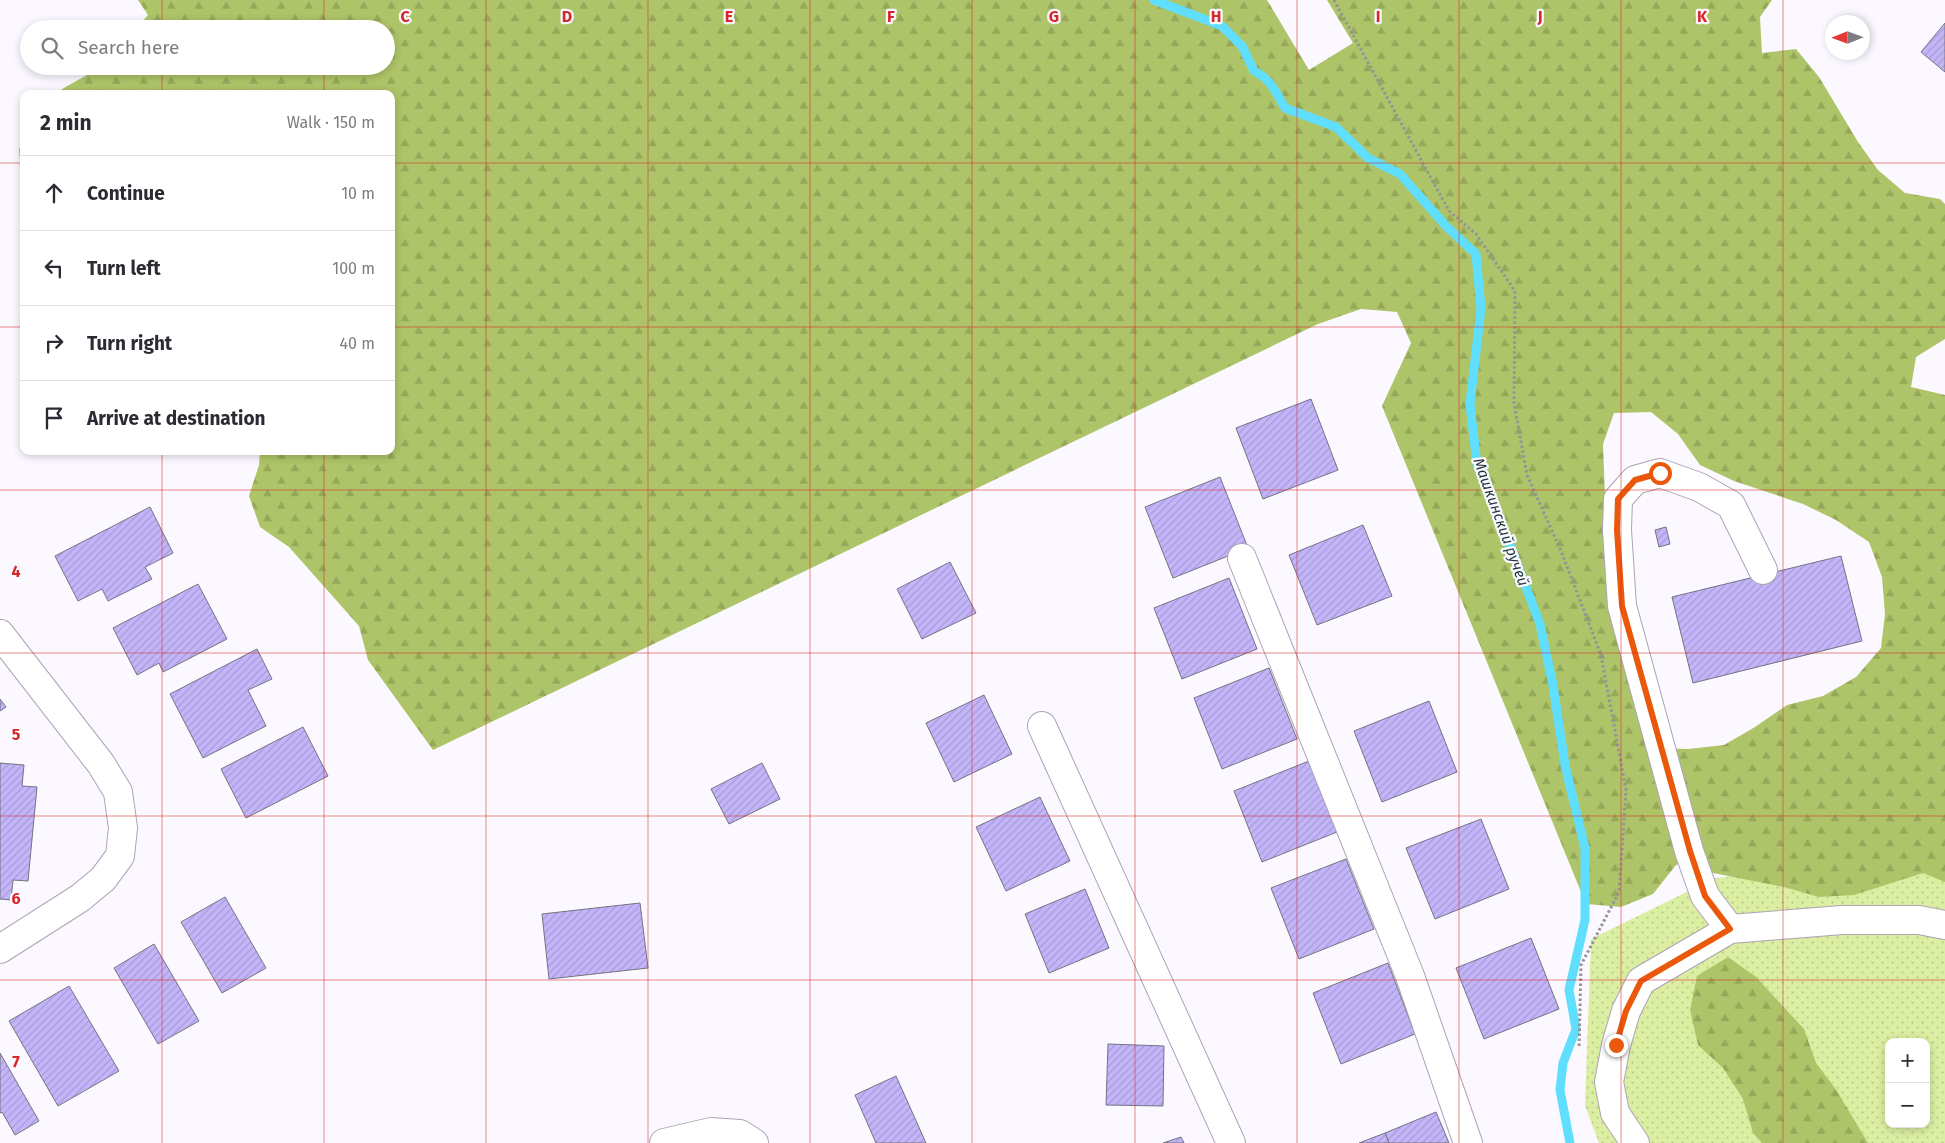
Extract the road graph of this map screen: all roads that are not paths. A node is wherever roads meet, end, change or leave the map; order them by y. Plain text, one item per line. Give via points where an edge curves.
1 (1242, 558) dead end
2 (1763, 570) dead end
3 (0, 634) edge
4 (1042, 726) dead end
5 (1945, 925) edge
6 (1730, 929) junction
7 (0, 949) edge
8 (664, 1143) edge
9 (754, 1143) edge
10 (1231, 1143) edge
11 (1468, 1143) edge
12 (1635, 1143) edge

1 - 11 lane via 1410,976
2 - 6 lane via 1731,505 1699,487 1660,473 1635,480 1618,499 1622,606 1705,896
3 - 7 lane via 101,764 118,792 123,828 120,856 103,878 80,898
4 - 10 lane
5 - 6 lane via 1919,920 1842,920
6 - 12 lane via 1641,981 1626,1011 1609,1082 1616,1113
8 - 9 lane via 711,1132 740,1134

